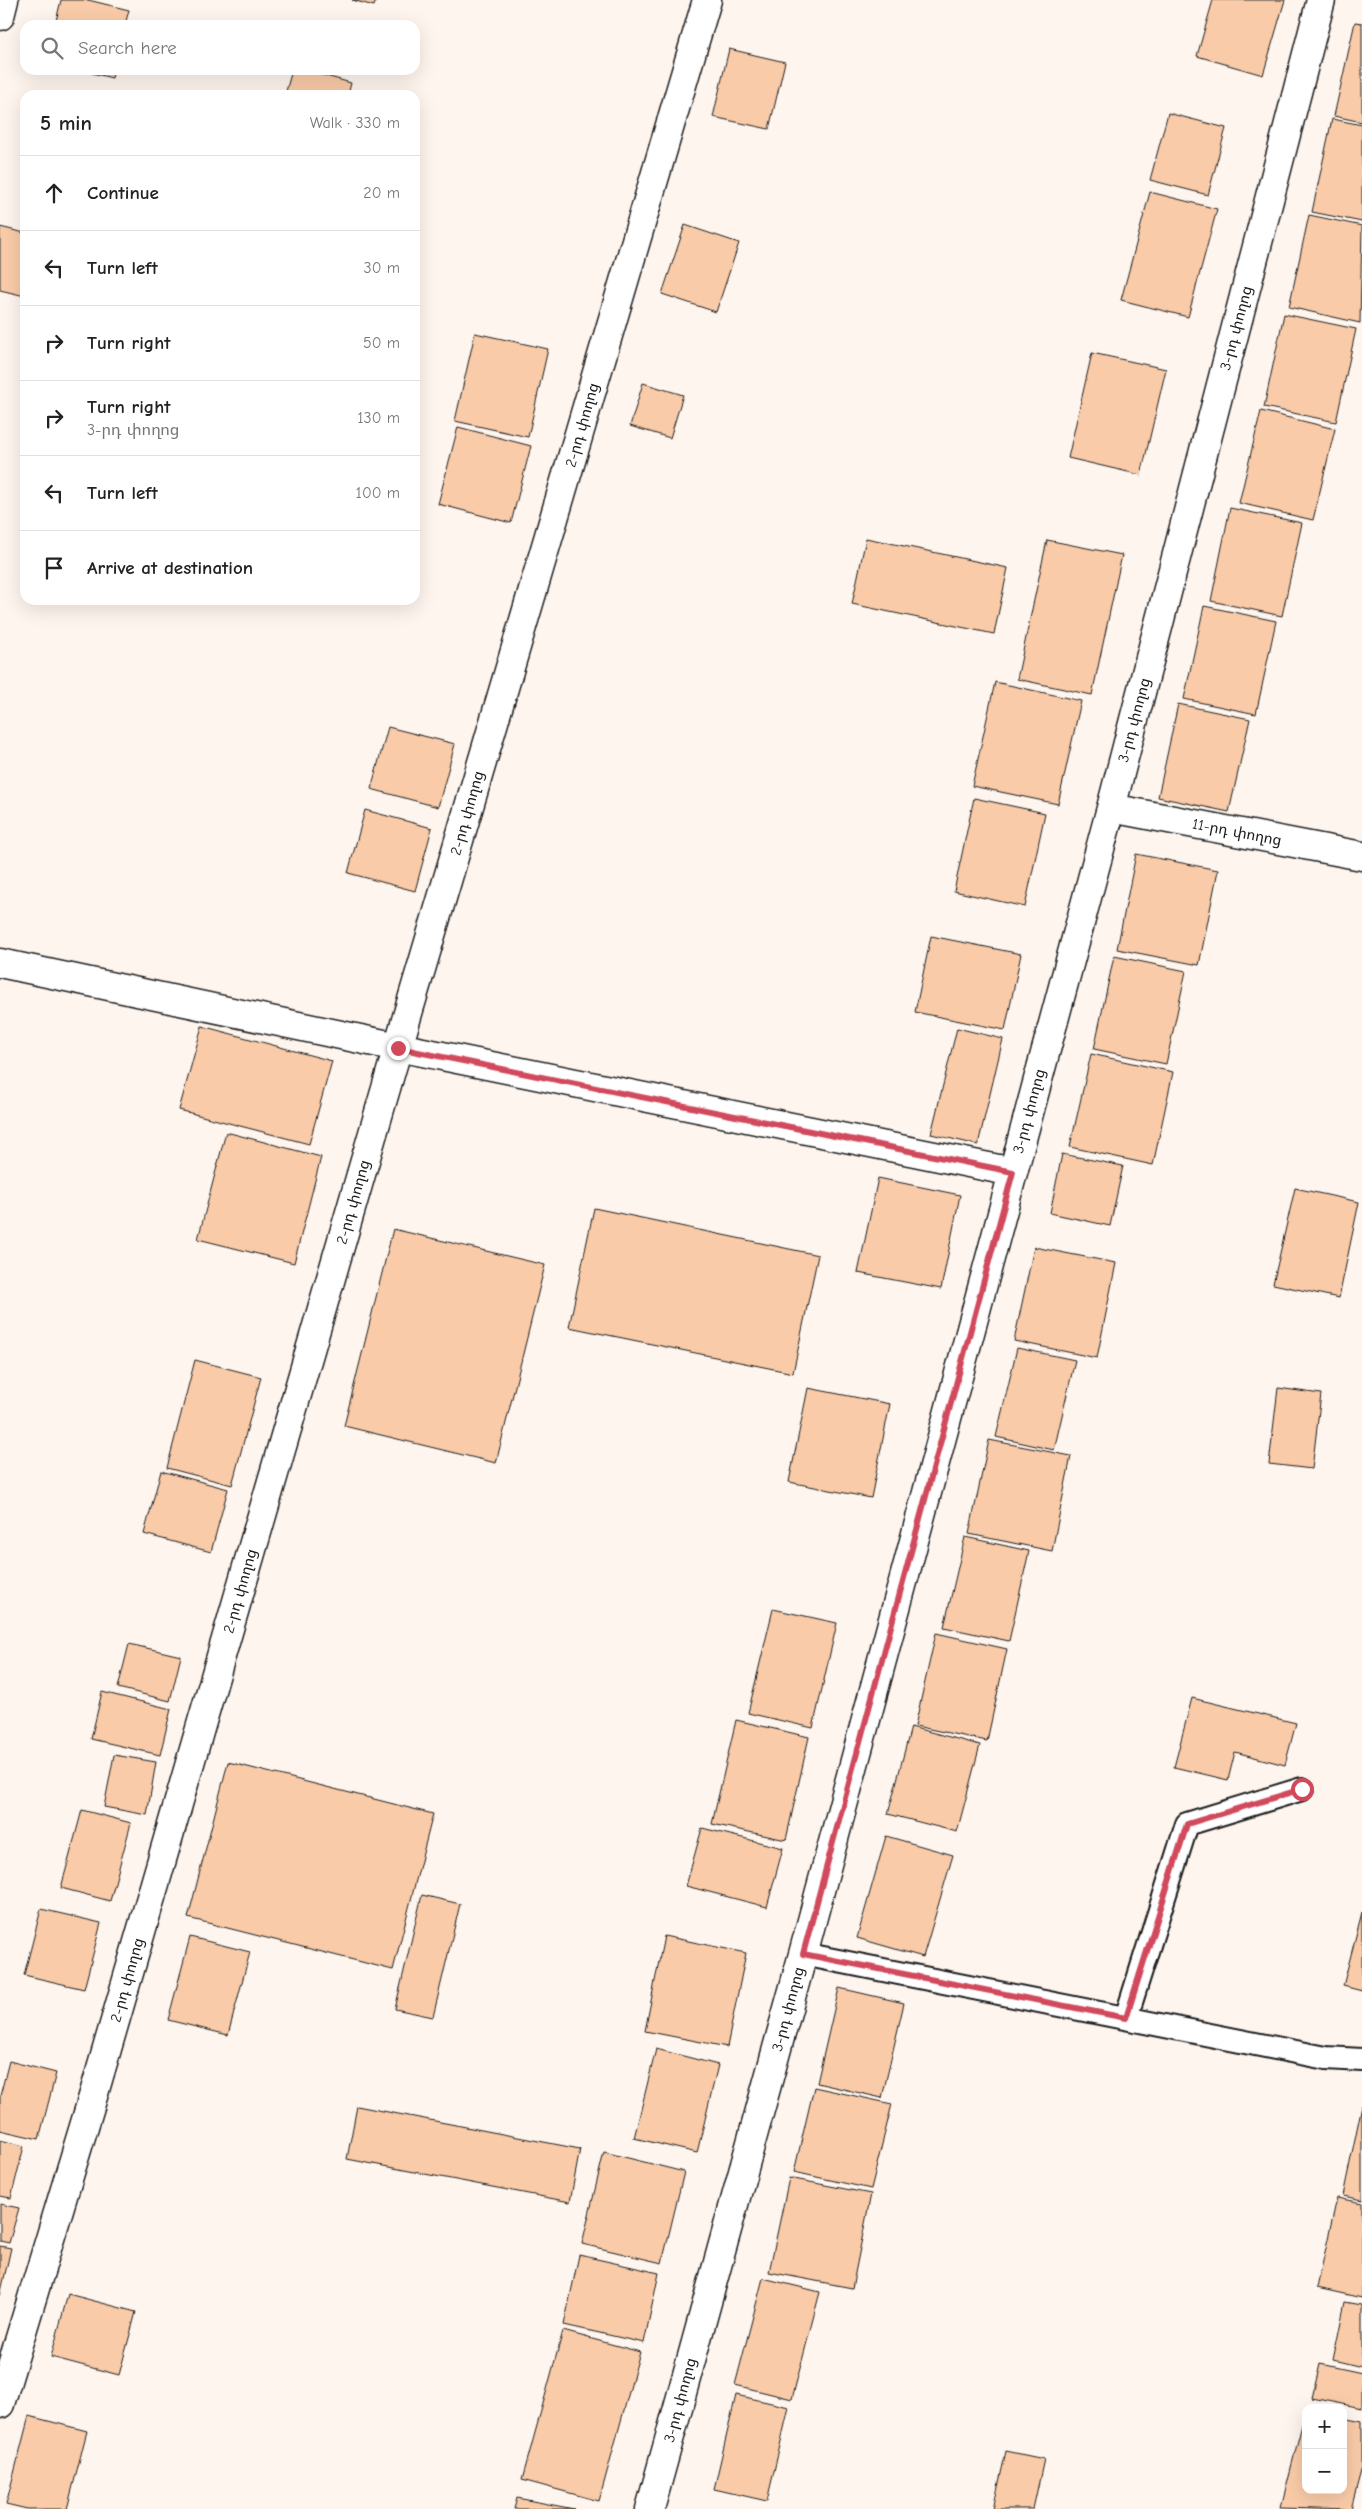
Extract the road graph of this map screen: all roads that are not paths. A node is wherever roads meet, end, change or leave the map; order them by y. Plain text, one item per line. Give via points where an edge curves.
1 (4, 0) edge
2 (707, 0) edge
3 (1321, 0) edge
4 (0, 16) edge
5 (1111, 808) junction
6 (1362, 856) edge
7 (0, 962) edge
8 (398, 1048) junction
9 (1013, 1172) junction
10 (1302, 1789) dead end
11 (803, 1954) junction
12 (1126, 2018) junction
13 (1362, 2060) edge
14 (0, 2404) edge
15 (650, 2509) edge

1 - 4 street
2 - 8 street, 2-րդ փողոց
3 - 5 street, 3-րդ փողոց
5 - 6 street, 11-րդ փողոց
5 - 9 street, 3-րդ փողոց
7 - 8 street
8 - 9 street
8 - 14 street, 2-րդ փողոց via 95,2090
9 - 11 street, 3-րդ փողոց
10 - 12 lane via 1187,1824
11 - 12 lane
11 - 15 street, 3-րդ փողոց
12 - 13 lane via 1326,2058

